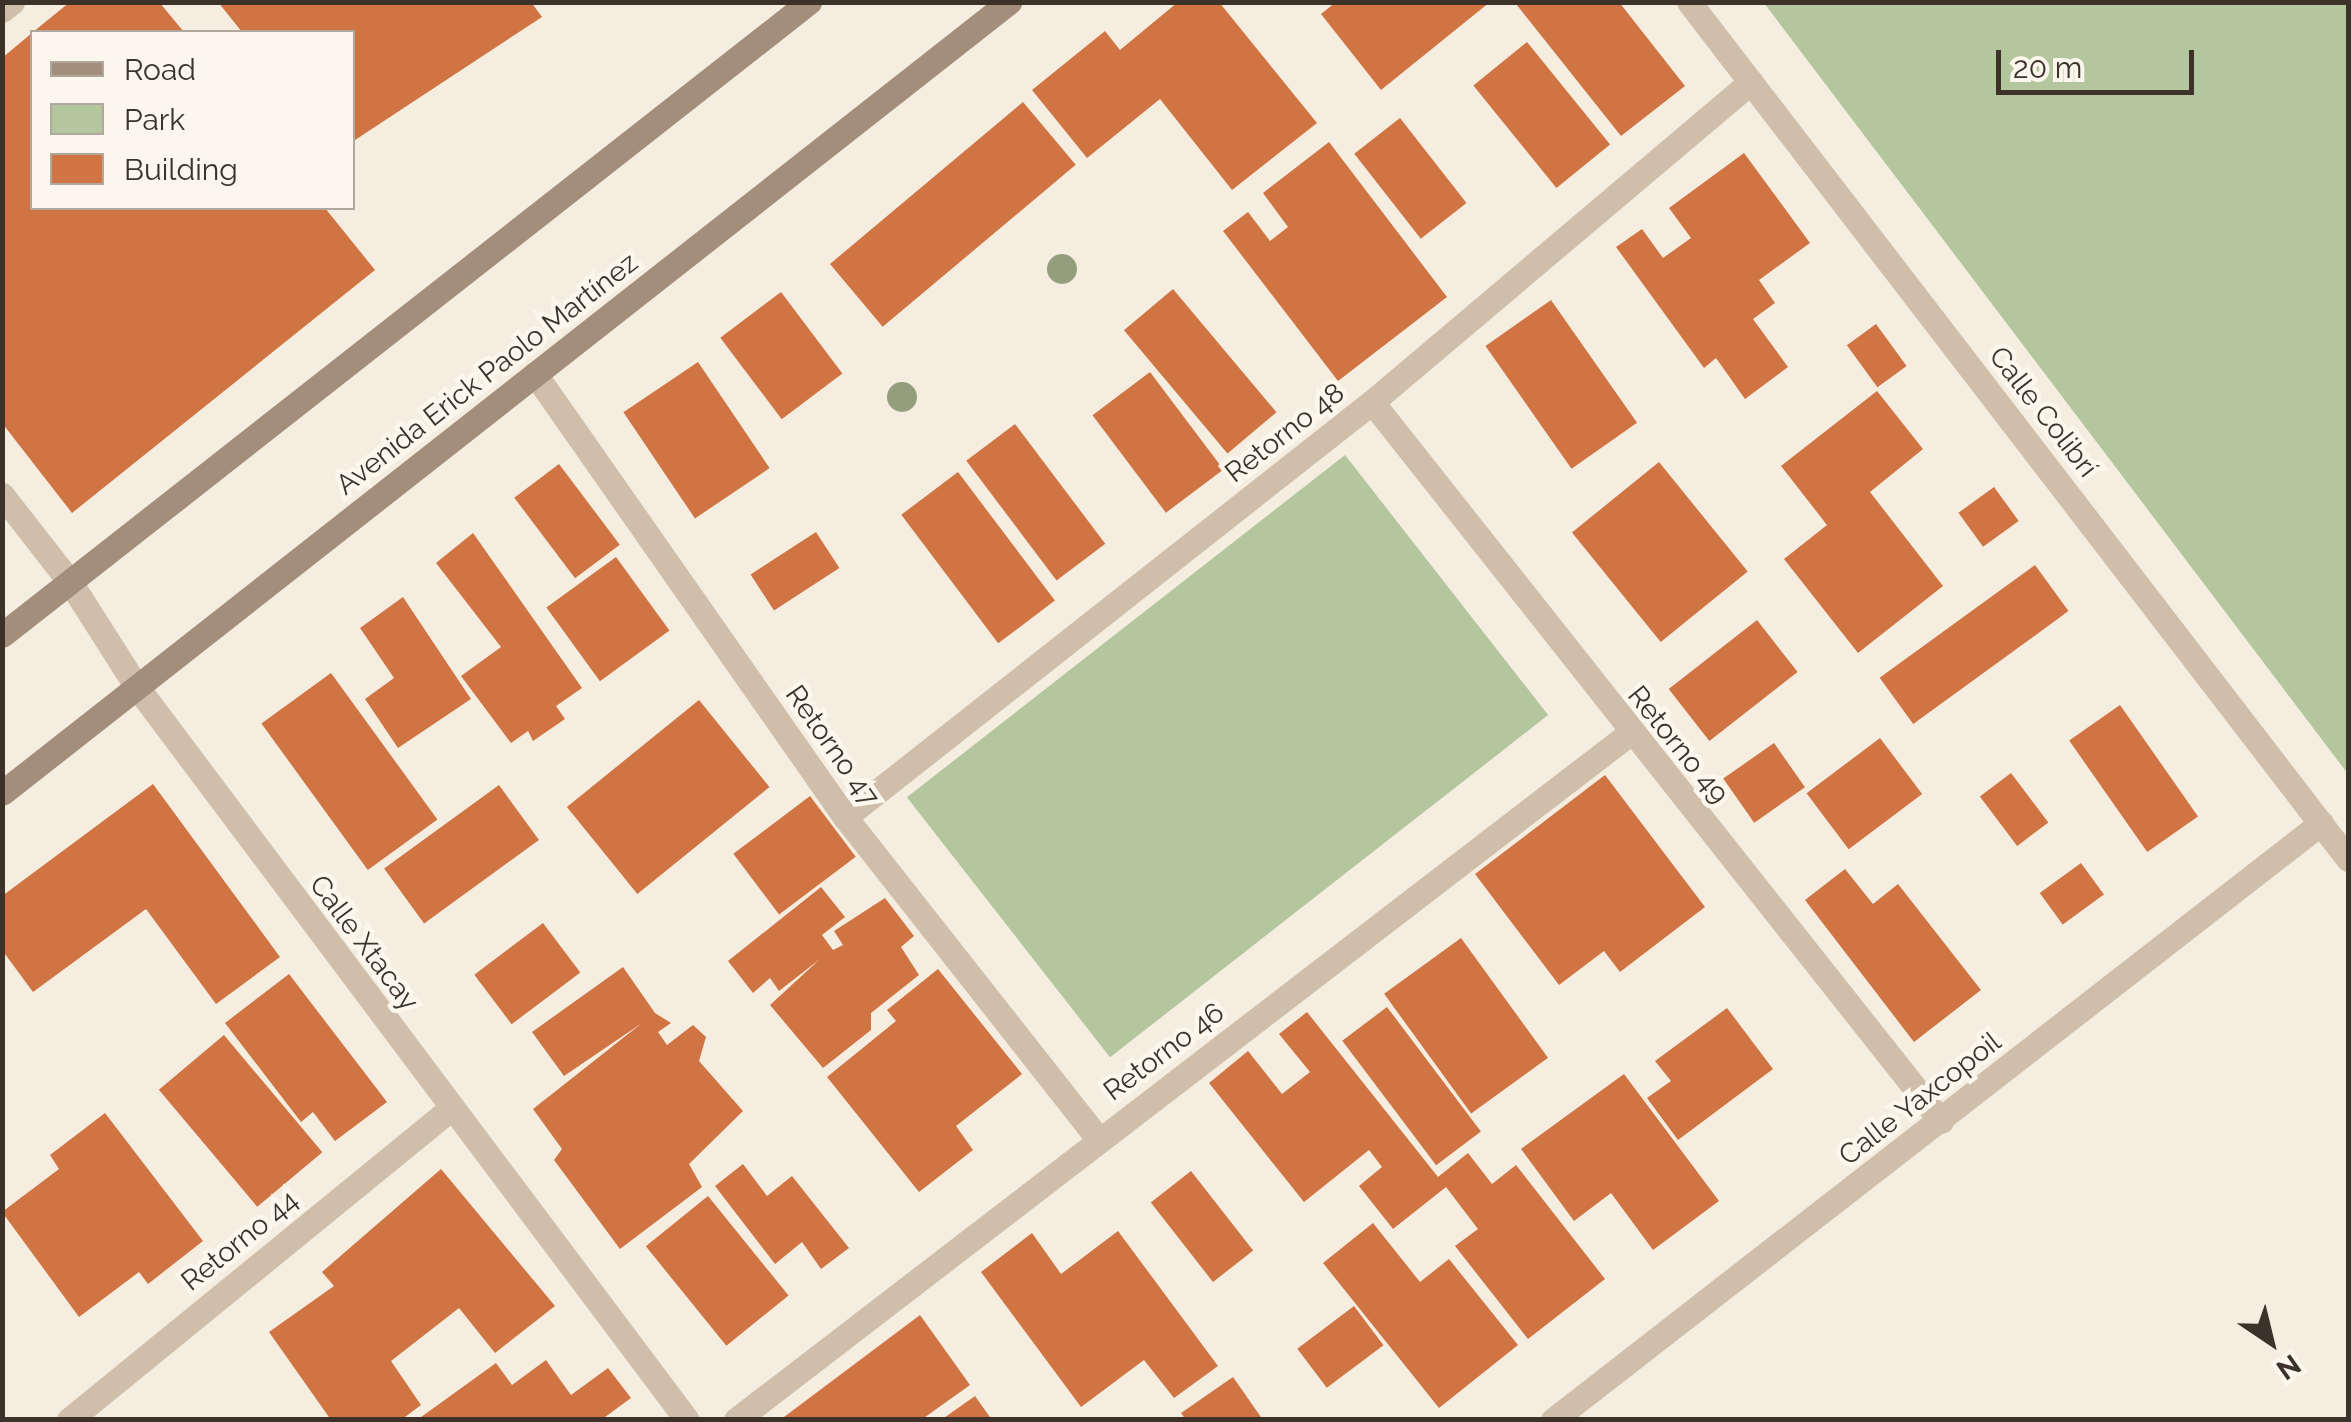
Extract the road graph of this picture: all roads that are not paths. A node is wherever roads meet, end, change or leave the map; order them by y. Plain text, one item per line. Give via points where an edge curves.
1 (12, 2) edge
2 (809, 2) edge
3 (1009, 2) edge
4 (1689, 2) edge
5 (2, 10) edge
6 (1751, 82) junction
7 (534, 374) junction
8 (1372, 402) junction
9 (2, 495) edge
10 (70, 582) junction
11 (2, 635) edge
12 (137, 688) junction
13 (1630, 733) junction
14 (2, 793) edge
15 (845, 817) junction
16 (2321, 823) junction
17 (2348, 859) edge
18 (450, 1109) junction
19 (1942, 1120) junction
20 (1098, 1140) junction
21 (71, 1419) edge
22 (687, 1420) edge
23 (736, 1420) edge
24 (1553, 1420) edge

1 - 5 street
2 - 10 main road
3 - 7 main road, Avenida Erick Paolo Martínez
4 - 6 street, Calle Colibrí
6 - 8 street, Retorno 48
6 - 16 street, Calle Colibrí
7 - 12 main road, Avenida Erick Paolo Martínez
7 - 15 street, Retorno 47
8 - 13 street, Retorno 49
8 - 15 street, Retorno 48
9 - 10 street, Calle Xtacay
10 - 11 main road
10 - 12 street, Calle Xtacay
12 - 14 main road, Avenida Erick Paolo Martínez
12 - 18 street, Calle Xtacay
13 - 19 street, Retorno 49
13 - 20 street, Retorno 46
15 - 20 street, Retorno 47
16 - 17 street, Calle Colibrí
16 - 19 street, Calle Yaxcopoil
18 - 21 street, Retorno 44
18 - 22 street, Calle Xtacay
19 - 24 street, Calle Yaxcopoil
20 - 23 street, Retorno 46

